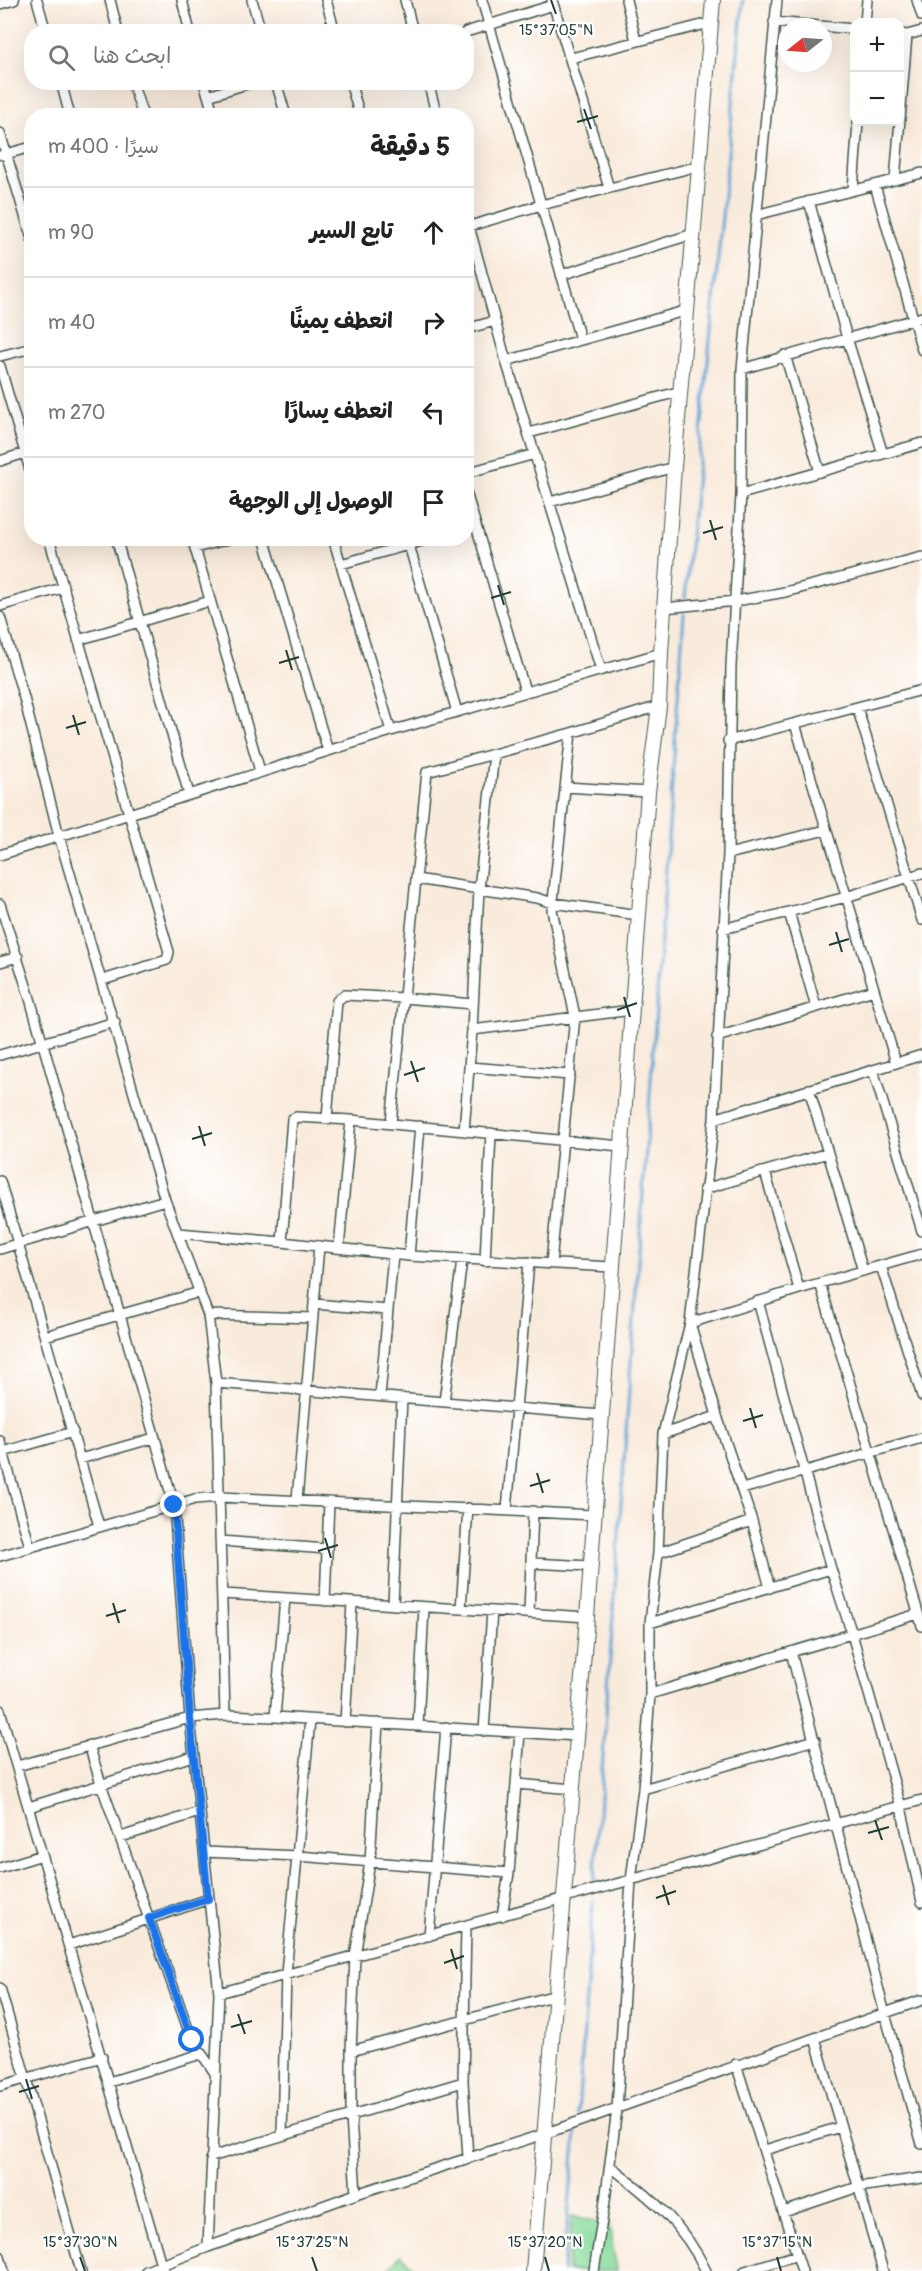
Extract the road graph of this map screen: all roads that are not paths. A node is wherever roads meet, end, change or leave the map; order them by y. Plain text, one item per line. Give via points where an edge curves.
1 (14, 0) edge
2 (37, 0) edge
3 (110, 0) edge
4 (182, 0) edge
5 (252, 0) edge
6 (326, 0) edge
7 (405, 0) edge
8 (482, 0) edge
9 (626, 0) edge
10 (713, 0) edge
11 (777, 0) edge
12 (867, 0) edge
13 (917, 0) edge
14 (552, 2) edge
15 (0, 4) edge
16 (922, 16) edge
17 (865, 18) edge
18 (774, 22) junction
19 (711, 23) junction
20 (44, 24) edge
21 (116, 24) edge
22 (188, 24) edge
23 (259, 24) edge
24 (333, 24) edge
25 (411, 24) edge
26 (488, 24) junction
27 (474, 29) edge
28 (850, 29) edge
29 (922, 31) edge
30 (904, 35) edge
31 (636, 40) junction
32 (571, 58) junction
33 (901, 72) edge
34 (63, 90) edge
35 (135, 90) edge
36 (206, 90) edge
37 (227, 90) edge
38 (278, 90) edge
39 (352, 90) edge
40 (430, 90) edge
41 (208, 96) junction
42 (68, 108) edge
43 (140, 108) edge
44 (212, 108) edge
45 (284, 108) edge
46 (358, 108) edge
47 (435, 108) edge
48 (858, 126) edge
49 (0, 133) edge
50 (24, 149) edge
51 (3, 155) edge
52 (699, 166) junction
53 (922, 173) edge
54 (895, 180) junction
55 (875, 185) junction
56 (609, 188) junction
57 (853, 190) junction
58 (809, 201) junction
59 (541, 205) junction
60 (756, 215) junction
61 (24, 216) edge
62 (474, 225) edge
63 (693, 234) junction
64 (474, 241) edge
65 (561, 275) junction
66 (688, 310) junction
67 (918, 318) edge
68 (495, 321) junction
69 (474, 327) edge
70 (847, 338) junction
71 (580, 339) junction
72 (24, 350) edge
73 (922, 350) edge
74 (786, 355) junction
75 (0, 356) edge
76 (506, 361) junction
77 (0, 366) edge
78 (742, 369) junction
79 (681, 391) junction
80 (529, 432) junction
81 (922, 443) edge
82 (24, 450) edge
83 (24, 453) edge
84 (535, 454) junction
85 (883, 454) junction
86 (0, 460) edge
87 (674, 467) junction
88 (474, 471) edge
89 (820, 472) junction
90 (741, 494) junction
91 (550, 502) junction
92 (474, 537) edge
93 (53, 546) edge
94 (118, 546) edge
95 (194, 546) edge
96 (266, 546) edge
97 (335, 546) edge
98 (396, 546) edge
99 (409, 546) edge
100 (922, 557) edge
101 (341, 564) junction
102 (62, 588) junction
103 (210, 601) junction
104 (736, 601) junction
105 (0, 606) edge
106 (664, 608) junction
107 (0, 617) edge
108 (140, 622) junction
109 (78, 640) junction
110 (661, 653) junction
111 (601, 670) junction
112 (922, 690) edge
113 (525, 691) junction
114 (659, 706) junction
115 (857, 707) junction
116 (457, 712) junction
117 (795, 724) junction
118 (391, 731) junction
119 (571, 733) junction
120 (728, 741) junction
121 (328, 751) junction
122 (494, 754) junction
123 (260, 771) junction
124 (565, 787) junction
125 (648, 792) junction
126 (189, 794) junction
127 (130, 816) junction
128 (826, 830) junction
129 (59, 836) junction
130 (728, 854) junction
131 (0, 855) edge
132 (922, 873) edge
133 (909, 877) junction
134 (416, 879) junction
135 (479, 889) junction
136 (846, 897) junction
137 (553, 903) junction
138 (0, 904) edge
139 (789, 912) junction
140 (639, 915) junction
141 (922, 920) edge
142 (723, 930) junction
143 (18, 957) junction
144 (0, 962) edge
145 (103, 980) junction
146 (874, 990) junction
147 (404, 998) junction
148 (473, 1004) junction
149 (816, 1007) junction
150 (632, 1010) junction
151 (575, 1016) junction
152 (115, 1022) junction
153 (472, 1030) junction
154 (717, 1037) junction
155 (43, 1043) junction
156 (0, 1055) edge
157 (922, 1055) edge
158 (896, 1063) junction
159 (469, 1067) junction
160 (873, 1070) junction
161 (570, 1075) junction
162 (810, 1089) junction
163 (327, 1118) junction
164 (714, 1119) junction
165 (351, 1120) junction
166 (391, 1123) junction
167 (420, 1126) junction
168 (464, 1131) junction
169 (491, 1133) junction
170 (562, 1140) junction
171 (621, 1146) junction
172 (828, 1154) junction
173 (765, 1172) junction
174 (0, 1182) edge
175 (704, 1189) junction
176 (165, 1200) junction
177 (94, 1221) junction
178 (922, 1231) edge
179 (178, 1233) junction
180 (282, 1242) junction
181 (18, 1243) junction
182 (319, 1246) junction
183 (339, 1248) junction
184 (0, 1249) edge
185 (393, 1254) junction
186 (922, 1254) edge
187 (409, 1256) junction
188 (462, 1260) junction
189 (485, 1262) junction
190 (529, 1262) junction
191 (551, 1263) junction
192 (881, 1266) junction
193 (612, 1267) junction
194 (863, 1271) junction
195 (819, 1283) junction
196 (799, 1289) junction
197 (200, 1292) junction
198 (758, 1301) junction
199 (314, 1304) junction
200 (388, 1310) junction
201 (120, 1315) junction
202 (208, 1315) junction
203 (313, 1318) junction
204 (690, 1323) junction
205 (45, 1336) junction
206 (216, 1383) junction
207 (307, 1390) junction
208 (380, 1396) junction
209 (922, 1396) edge
210 (402, 1398) junction
211 (444, 1402) junction
212 (515, 1407) junction
213 (601, 1414) junction
214 (717, 1416) junction
215 (73, 1432) junction
216 (663, 1434) junction
217 (154, 1438) junction
218 (922, 1438) edge
219 (0, 1441) edge
220 (3, 1452) junction
221 (870, 1452) junction
222 (80, 1459) junction
223 (804, 1470) junction
224 (742, 1489) junction
225 (220, 1497) junction
226 (297, 1500) junction
227 (329, 1502) junction
228 (398, 1504) junction
229 (174, 1505) junction
230 (468, 1508) junction
231 (507, 1510) junction
232 (533, 1511) junction
233 (593, 1515) junction
234 (752, 1521) junction
235 (99, 1527) junction
236 (221, 1541) junction
237 (30, 1547) junction
238 (327, 1549) junction
239 (658, 1553) junction
240 (0, 1556) edge
241 (531, 1563) junction
242 (590, 1566) junction
243 (831, 1569) junction
244 (770, 1588) junction
245 (223, 1594) junction
246 (285, 1598) junction
247 (325, 1601) junction
248 (352, 1603) junction
249 (393, 1605) junction
250 (424, 1607) junction
251 (461, 1609) junction
252 (492, 1611) junction
253 (529, 1613) junction
254 (918, 1614) junction
255 (586, 1617) junction
256 (650, 1623) junction
257 (922, 1626) edge
258 (852, 1634) junction
259 (791, 1652) junction
260 (650, 1694) junction
261 (0, 1710) edge
262 (225, 1715) junction
263 (276, 1717) junction
264 (190, 1718) junction
265 (310, 1720) junction
266 (345, 1722) junction
267 (378, 1723) junction
268 (418, 1726) junction
269 (446, 1727) junction
270 (484, 1731) junction
271 (520, 1733) junction
272 (576, 1736) junction
273 (815, 1740) junction
274 (89, 1745) junction
275 (194, 1756) junction
276 (17, 1766) junction
277 (101, 1784) junction
278 (517, 1784) junction
279 (573, 1789) junction
280 (643, 1789) junction
281 (922, 1800) edge
282 (901, 1807) junction
283 (29, 1808) junction
284 (199, 1812) junction
285 (837, 1824) junction
286 (121, 1837) junction
287 (204, 1852) junction
288 (42, 1855) junction
289 (298, 1856) junction
290 (370, 1862) junction
291 (434, 1867) junction
292 (0, 1868) edge
293 (509, 1873) junction
294 (631, 1880) junction
295 (208, 1899) junction
296 (564, 1899) junction
297 (922, 1902) edge
298 (502, 1916) junction
299 (149, 1918) junction
300 (466, 1926) junction
301 (429, 1936) junction
302 (69, 1945) junction
303 (355, 1956) junction
304 (286, 1973) junction
305 (0, 1988) edge
306 (219, 1993) junction
307 (556, 1995) junction
308 (922, 2000) edge
309 (885, 2014) junction
310 (465, 2019) junction
311 (815, 2038) junction
312 (351, 2050) junction
313 (201, 2055) junction
314 (102, 2057) junction
315 (736, 2064) junction
316 (215, 2073) junction
317 (26, 2079) junction
318 (109, 2082) junction
319 (463, 2082) junction
320 (0, 2086) edge
321 (617, 2109) junction
322 (351, 2117) junction
323 (840, 2127) junction
324 (544, 2134) junction
325 (282, 2135) junction
326 (922, 2144) edge
327 (765, 2150) junction
328 (211, 2157) junction
329 (468, 2157) junction
330 (610, 2166) junction
331 (922, 2178) edge
332 (858, 2187) junction
333 (356, 2194) junction
334 (784, 2212) junction
335 (208, 2247) junction
336 (797, 2255) junction
337 (0, 2256) edge
338 (163, 2268) edge
339 (4, 2271) edge
340 (81, 2271) edge
341 (146, 2271) edge
342 (533, 2271) edge
343 (594, 2271) edge
344 (706, 2271) edge
345 (745, 2271) edge
346 (802, 2271) edge
347 (883, 2271) edge

1 - 15 street
2 - 20 street
3 - 21 street
4 - 22 street
5 - 23 street
6 - 24 street
7 - 25 street
8 - 26 street
9 - 31 street
10 - 19 main road
11 - 18 street
12 - 17 street
13 - 16 street
14 - 26 street
14 - 32 street
18 - 28 street
18 - 60 street
19 - 31 street
19 - 52 main road
26 - 27 street
26 - 59 street
29 - 30 street
31 - 32 street
32 - 56 street
33 - 54 street
34 - 42 street
35 - 43 street
36 - 41 street
37 - 41 street
38 - 45 street
39 - 46 street
40 - 47 street
41 - 44 street
48 - 57 street
49 - 51 street
50 - 51 street
51 - 61 street
52 - 56 street
52 - 63 main road
53 - 54 street
54 - 55 street
55 - 57 street
55 - 67 street
56 - 59 street
57 - 58 street
58 - 60 street
58 - 70 street
59 - 62 street
59 - 65 street
60 - 78 street
63 - 65 street
63 - 66 main road
64 - 68 street
65 - 71 street
66 - 71 street
66 - 79 main road
67 - 70 street
67 - 73 street
68 - 69 street
68 - 76 street
70 - 74 street
70 - 85 street
71 - 76 street
72 - 75 street
74 - 78 street
74 - 89 street
76 - 80 street
77 - 82 street
78 - 90 street
79 - 80 street
79 - 87 main road
80 - 84 street
81 - 85 street
83 - 86 street
84 - 88 street
84 - 91 street
85 - 89 street
87 - 91 street
87 - 106 main road
89 - 90 street
90 - 104 street
91 - 111 street
92 - 113 street
93 - 102 street
94 - 108 street
95 - 103 street
96 - 121 street
97 - 101 street
98 - 101 street
99 - 116 street
100 - 104 street
101 - 118 street
102 - 105 street
102 - 109 street
103 - 108 street
103 - 123 street
104 - 106 street
104 - 120 street
106 - 110 main road
107 - 129 street
108 - 109 street
108 - 126 street
109 - 127 street
110 - 111 street
110 - 114 main road
111 - 113 street
112 - 115 street
113 - 116 street
114 - 119 street
114 - 125 main road
115 - 117 street
115 - 133 street
116 - 118 street
117 - 120 street
117 - 128 street
118 - 121 street
119 - 122 street
119 - 124 street
120 - 130 street
121 - 123 street
122 - 134 street via 427,772
122 - 135 street
123 - 126 street
124 - 125 street
124 - 137 street
125 - 140 main road
126 - 127 street
127 - 129 street
127 - 145 street via 169,957
128 - 130 street
128 - 136 street
129 - 131 street
129 - 145 street
130 - 142 street
132 - 133 street
133 - 136 street
133 - 141 street
134 - 135 street
134 - 147 street
135 - 137 street
135 - 148 street
136 - 139 street
136 - 146 street
137 - 140 street
137 - 151 street
138 - 143 street
139 - 142 street
139 - 149 street
140 - 150 main road
142 - 154 street
143 - 144 street
143 - 155 street
145 - 152 street
146 - 149 street
146 - 158 street
147 - 148 street
147 - 163 street via 340,997
147 - 166 street
148 - 153 street
149 - 154 street
150 - 151 street
150 - 171 main road
151 - 153 street
151 - 161 street
152 - 155 street
152 - 176 street
153 - 159 street
154 - 164 street
155 - 156 street
155 - 177 street
157 - 158 street
158 - 160 street
159 - 161 street
159 - 168 street
160 - 162 street
160 - 178 street
161 - 170 street
162 - 164 street
162 - 172 street
163 - 165 street
163 - 180 street via 292,1119
164 - 175 street
165 - 166 street
165 - 183 street
166 - 167 street
167 - 168 street
167 - 187 street
168 - 169 street
169 - 170 street
169 - 189 street
170 - 171 street
170 - 191 street
171 - 193 main road
172 - 173 street
172 - 194 street
173 - 175 street
173 - 196 street
174 - 181 street
175 - 204 street
176 - 177 street
176 - 179 street
177 - 181 street
177 - 201 street
179 - 180 street
179 - 197 street
180 - 182 street
181 - 184 street
181 - 205 street
182 - 183 street
182 - 199 street
183 - 185 street
185 - 187 street
185 - 200 street
186 - 192 street
187 - 188 street
188 - 189 street
188 - 211 street
189 - 190 street
190 - 191 street
190 - 212 street
191 - 193 street
192 - 194 street
192 - 209 street
193 - 213 main road
194 - 195 street
195 - 196 street
195 - 221 street
196 - 198 street
197 - 201 street
197 - 202 street
198 - 204 street
198 - 223 street
199 - 200 street
199 - 203 street
200 - 208 street
201 - 205 street
201 - 217 street
202 - 203 street
202 - 206 street
203 - 207 street
204 - 214 street
204 - 216 street
205 - 215 street
206 - 207 street
206 - 225 street
207 - 208 street
207 - 226 street
208 - 210 street
210 - 211 street
210 - 228 street
211 - 212 street
212 - 213 street
212 - 231 street
213 - 233 main road
214 - 216 street
214 - 224 street
215 - 220 street
215 - 222 street
216 - 239 street
217 - 222 street
217 - 229 street
218 - 221 street
219 - 220 street
220 - 237 street
221 - 223 street
221 - 254 street
222 - 235 street
223 - 224 street
223 - 243 street
224 - 234 street
225 - 226 street
225 - 229 street
225 - 236 street
226 - 227 street
227 - 228 street
227 - 238 street
228 - 230 street
228 - 249 street
229 - 235 street
229 - 264 street
230 - 231 street
230 - 251 street
231 - 232 street
232 - 233 street
232 - 241 street
233 - 242 main road
234 - 239 street
234 - 244 street
235 - 237 street
236 - 238 street
236 - 245 street
237 - 240 street
238 - 247 street
239 - 256 street
241 - 242 street
241 - 253 street
242 - 255 main road
243 - 244 street
243 - 258 street
244 - 256 street
245 - 246 street
245 - 262 street
246 - 247 street
246 - 263 street
247 - 248 street
248 - 249 street
248 - 266 street
249 - 250 street
250 - 251 street
250 - 268 street
251 - 252 street
252 - 253 street
252 - 270 street
253 - 255 street
254 - 257 street
254 - 258 street
255 - 272 main road
256 - 260 street
258 - 259 street
258 - 282 street
259 - 260 street
259 - 273 street
260 - 280 street
261 - 276 street
262 - 263 street
262 - 264 street
263 - 265 street
264 - 274 street
264 - 275 street
265 - 266 street
265 - 289 street
266 - 267 street
267 - 268 street
267 - 290 street
268 - 269 street
269 - 270 street
269 - 291 street
270 - 271 street
271 - 272 street
271 - 278 street
272 - 279 main road
273 - 280 street
273 - 285 street
274 - 276 street
274 - 277 street
275 - 277 street
275 - 284 street
276 - 283 street
277 - 283 street
277 - 286 street
278 - 279 street
278 - 293 street
279 - 296 main road
280 - 294 street
281 - 282 street
282 - 285 street
282 - 297 street
283 - 288 street
284 - 286 street
284 - 287 street
285 - 294 street
285 - 309 street
286 - 299 street
287 - 289 street
287 - 295 street
288 - 292 street
288 - 302 street
289 - 290 street
289 - 304 street
290 - 291 street
290 - 303 street
291 - 293 street
291 - 301 street
293 - 298 street
294 - 296 street
294 - 321 street
295 - 299 street
295 - 306 street
296 - 298 street
296 - 307 main road
298 - 300 street
299 - 302 street
299 - 313 street via 192,2040
300 - 301 street
300 - 310 street
301 - 303 street
302 - 314 street
303 - 304 street
303 - 312 street
304 - 306 street
304 - 325 street
305 - 317 street
306 - 316 street
307 - 310 street
307 - 324 main road
308 - 309 street
309 - 311 street
309 - 326 street
310 - 312 street
310 - 319 street
311 - 315 street
311 - 323 street
312 - 322 street
313 - 316 street
313 - 318 street
314 - 317 street
314 - 318 street
315 - 321 street
315 - 327 street
316 - 328 street
317 - 320 street
317 - 340 street
318 - 338 street
319 - 322 street
319 - 329 street
321 - 324 street
321 - 330 street
322 - 325 street
322 - 333 street
323 - 327 street
323 - 332 street
324 - 329 street
324 - 342 main road
325 - 328 street
327 - 334 street
328 - 335 street
329 - 333 street
330 - 343 street
330 - 344 street via 679,2226
331 - 332 street
332 - 334 street
332 - 347 street
333 - 335 street
334 - 336 street
335 - 338 street
336 - 345 street
336 - 346 street
337 - 339 street
338 - 341 street

